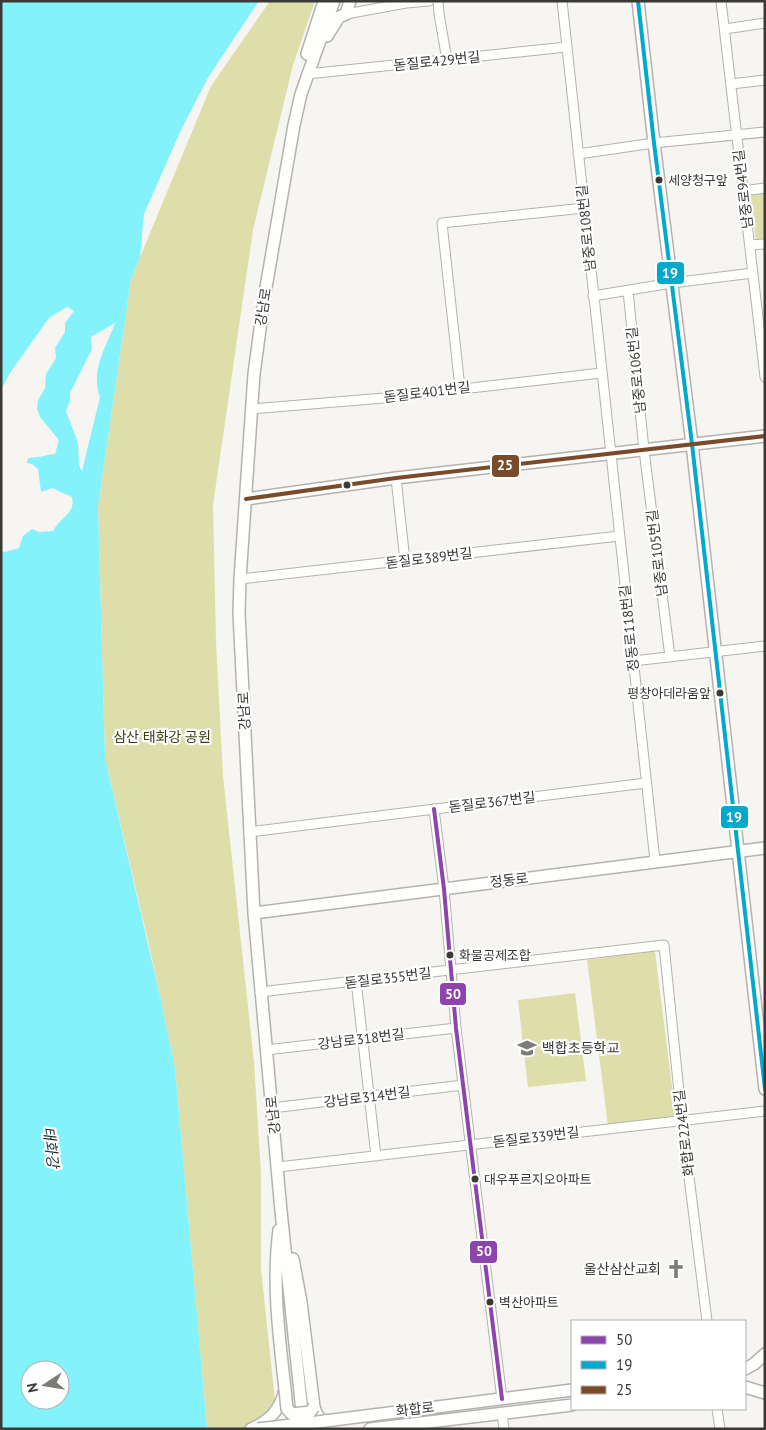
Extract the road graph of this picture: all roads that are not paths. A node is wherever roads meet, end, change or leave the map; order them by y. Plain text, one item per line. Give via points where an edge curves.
1 (324, 1) edge
2 (334, 1) edge
3 (350, 1) edge
4 (429, 1) edge
5 (438, 1) edge
6 (562, 1) edge
7 (638, 1) edge
8 (721, 1) edge
9 (418, 2) edge
10 (346, 14) junction
11 (765, 23) edge
12 (724, 29) junction
13 (567, 48) junction
14 (314, 55) junction
15 (447, 60) junction
16 (307, 74) junction
17 (765, 80) edge
18 (731, 84) junction
19 (294, 125) junction
20 (765, 132) edge
21 (737, 135) junction
22 (654, 143) junction
23 (578, 154) junction
24 (765, 188) edge
25 (743, 191) junction
26 (584, 208) junction
27 (765, 244) edge
28 (750, 245) junction
29 (753, 273) junction
30 (672, 284) junction
31 (628, 290) junction
32 (593, 296) junction
33 (760, 296) edge
34 (764, 357) edge
35 (601, 373) junction
36 (765, 377) edge
37 (460, 388) junction
38 (252, 409) junction
39 (765, 436) edge
40 (692, 444) junction
41 (644, 450) junction
42 (610, 454) junction
43 (396, 478) junction
44 (246, 499) junction
45 (619, 536) junction
46 (405, 561) junction
47 (240, 579) junction
48 (765, 646) edge
49 (716, 652) junction
50 (670, 657) junction
51 (633, 661) junction
52 (646, 783) junction
53 (434, 809) junction
54 (249, 832) junction
55 (765, 848) edge
56 (738, 852) junction
57 (655, 861) junction
58 (444, 889) junction
59 (254, 913) junction
60 (664, 945) joint
61 (451, 970) junction
62 (356, 982) junction
63 (260, 992) junction
64 (456, 1028) junction
65 (362, 1038) junction
66 (266, 1050) junction
67 (463, 1085) junction
68 (765, 1089) edge
69 (369, 1097) junction
70 (272, 1108) junction
71 (765, 1111) edge
72 (682, 1121) junction
73 (470, 1145) junction
74 (376, 1156) junction
75 (278, 1167) junction
76 (281, 1211) junction
77 (707, 1320) edge
78 (765, 1354) edge
79 (765, 1368) edge
80 (746, 1369) edge
81 (746, 1370) edge
82 (765, 1384) edge
83 (746, 1386) edge
84 (746, 1386) edge
85 (285, 1389) junction
86 (571, 1390) edge
87 (765, 1393) edge
88 (502, 1399) junction
89 (571, 1405) edge
90 (314, 1408) junction
91 (717, 1410) edge
92 (502, 1413) junction
93 (325, 1421) junction
94 (251, 1429) edge
95 (258, 1429) edge
96 (304, 1429) edge
97 (370, 1429) edge
98 (504, 1429) edge
99 (720, 1429) edge

1 - 19 main road via 302,73
2 - 14 main road, 강남로
3 - 10 main road
4 - 9 street
5 - 15 street
6 - 13 street, 남중로108번길
7 - 22 main road
8 - 12 street, 남중로94번길
9 - 10 street
10 - 14 main road via 335,22
11 - 12 street
12 - 18 street, 남중로94번길
13 - 15 street, 돋질로429번길
13 - 23 street, 남중로108번길
14 - 16 main road, 강남로
15 - 16 street, 돋질로429번길
16 - 19 main road, 강남로
17 - 18 street
18 - 21 street, 남중로94번길
19 - 38 main road, 강남로 via 258,341
20 - 21 street
21 - 22 street
21 - 25 street, 남중로94번길
22 - 23 street
22 - 30 main road
23 - 26 street, 남중로108번길
24 - 25 street
25 - 28 street, 남중로94번길
26 - 32 street, 남중로108번길
26 - 37 street via 442,223
27 - 28 street
28 - 29 street, 남중로94번길
29 - 30 street
29 - 33 street, 남중로94번길
30 - 31 street
30 - 40 main road
31 - 32 street
31 - 41 street, 남중로106번길
32 - 35 street, 남중로108번길
33 - 34 street, 남중로94번길
34 - 36 street, 남중로94번길
35 - 37 street, 돋질로401번길
35 - 42 street, 남중로108번길
37 - 38 street, 돋질로401번길
38 - 44 main road, 강남로
39 - 40 main road
40 - 41 main road
40 - 49 main road
41 - 42 main road
41 - 50 street, 남중로105번길
42 - 43 main road
42 - 45 street, 정동로118번길
43 - 44 main road
43 - 46 street
44 - 47 main road, 강남로
45 - 46 street, 돋질로389번길
45 - 51 street, 정동로118번길
46 - 47 street, 돋질로389번길
47 - 54 main road, 강남로
48 - 49 street
49 - 50 street
49 - 56 main road
50 - 51 street
51 - 52 street, 정동로118번길
52 - 53 street, 돋질로367번길
52 - 57 street, 정동로118번길
53 - 54 street, 돋질로367번길
53 - 58 street
54 - 59 main road, 강남로
55 - 56 main road, 정동로
56 - 57 main road, 정동로
56 - 68 main road
57 - 58 main road, 정동로
58 - 59 main road, 정동로
58 - 61 street
59 - 63 main road, 강남로
60 - 61 street, 돋질로355번길
60 - 72 street, 화합로224번길
61 - 62 street, 돋질로355번길
61 - 64 street
62 - 63 street, 돋질로355번길
62 - 65 street
63 - 66 main road, 강남로
64 - 65 street, 강남로318번길
64 - 67 street
65 - 66 street, 강남로318번길
65 - 69 street
66 - 70 main road, 강남로
67 - 69 street, 강남로314번길
67 - 73 street
69 - 70 street, 강남로314번길
69 - 74 street
70 - 75 main road, 강남로
71 - 72 street, 돋질로339번길
72 - 73 street, 돋질로339번길
72 - 77 street, 화합로224번길
73 - 74 street, 돋질로339번길
73 - 88 street
74 - 75 street, 돋질로339번길
75 - 76 main road, 강남로
76 - 85 main road via 276,1252 276,1305
76 - 90 main road via 301,1302
76 - 96 main road, 강남로
78 - 80 main road
79 - 81 main road
82 - 83 main road
84 - 87 main road
85 - 90 main road, bridge via 287,1409 292,1414 310,1412
85 - 94 main road, bridge via 276,1411 264,1423
86 - 88 main road, 화합로
88 - 93 main road, 화합로
89 - 92 main road, 화합로
90 - 93 main road, bridge
91 - 99 street
92 - 97 main road, 화합로
92 - 98 street
93 - 95 main road, 화합로, bridge

